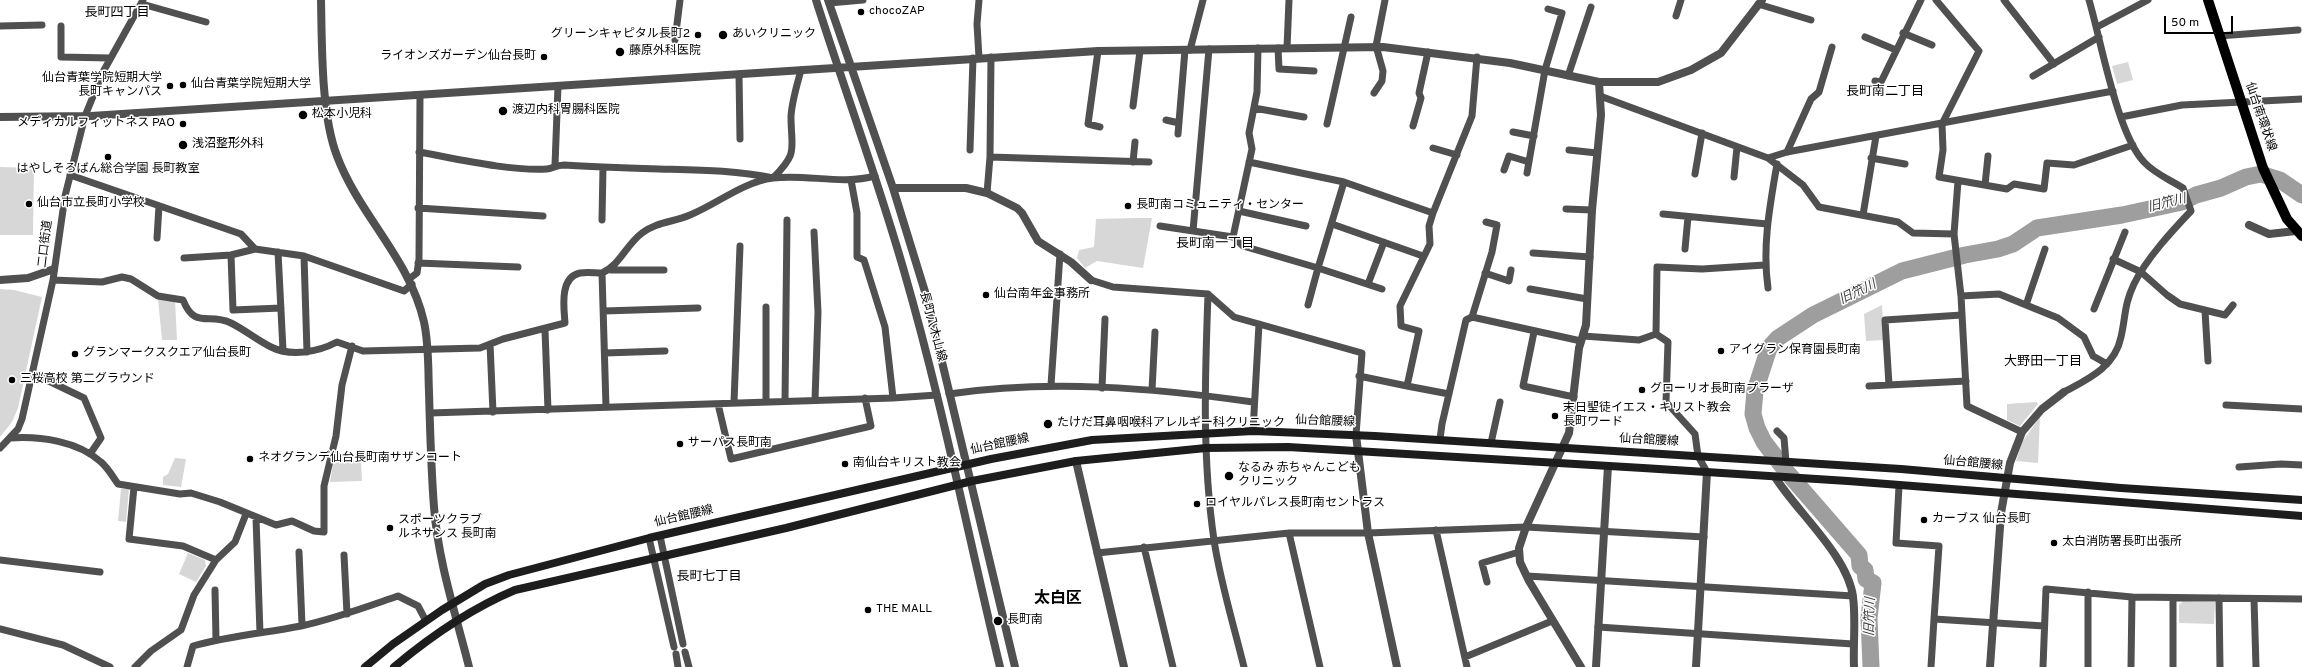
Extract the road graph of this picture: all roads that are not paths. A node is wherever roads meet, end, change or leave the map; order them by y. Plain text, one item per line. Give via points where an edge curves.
1 (321, 0) edge
2 (680, 0) edge
3 (816, 0) edge
4 (863, 0) edge
5 (979, 0) edge
6 (1203, 0) edge
7 (1290, 0) edge
8 (1385, 0) edge
9 (1681, 0) edge
10 (1921, 0) edge
11 (1936, 0) edge
12 (2004, 0) edge
13 (2089, 0) edge
14 (2148, 0) edge
15 (2208, 0) edge
16 (828, 1) edge
17 (143, 2) edge
18 (1760, 2) edge
19 (1591, 7) dead end
20 (1548, 9) dead end
21 (1676, 16) dead end
22 (1351, 17) dead end
23 (1811, 20) dead end
24 (206, 22) dead end
25 (42, 25) dead end
26 (0, 26) edge
27 (61, 26) dead end
28 (2097, 27) junction
29 (2298, 30) dead end
30 (1903, 33) junction
31 (2219, 36) junction
32 (1865, 37) dead end
33 (2099, 37) junction
34 (675, 40) dead end
35 (1932, 45) dead end
36 (1376, 46) junction
37 (1345, 47) junction
38 (1832, 47) dead end
39 (1258, 48) junction
40 (1283, 48) junction
41 (1209, 49) junction
42 (1188, 50) junction
43 (1896, 50) junction
44 (1098, 51) junction
45 (1140, 51) junction
46 (1428, 52) junction
47 (991, 57) junction
48 (1477, 57) junction
49 (110, 58) junction
50 (976, 58) junction
51 (2054, 64) junction
52 (851, 67) junction
53 (839, 68) junction
54 (801, 70) junction
55 (1544, 70) junction
56 (1314, 71) dead end
57 (739, 74) junction
58 (1568, 76) junction
59 (2033, 76) dead end
60 (1875, 80) dead end
61 (1599, 82) junction
62 (558, 86) junction
63 (2113, 91) junction
64 (1374, 94) dead end
65 (420, 95) junction
66 (1600, 96) junction
67 (2302, 99) edge
68 (326, 101) junction
69 (2240, 102) junction
70 (1133, 106) dead end
71 (1254, 108) junction
72 (0, 116) edge
73 (86, 116) junction
74 (1304, 117) dead end
75 (2121, 117) junction
76 (1166, 120) dead end
77 (1179, 123) junction
78 (1328, 124) dead end
79 (1942, 124) junction
80 (1413, 126) dead end
81 (1100, 127) dead end
82 (1513, 132) dead end
83 (1702, 133) junction
84 (1178, 134) dead end
85 (1534, 136) junction
86 (1876, 136) junction
87 (740, 139) dead end
88 (1135, 142) dead end
89 (2133, 145) junction
90 (1738, 147) junction
91 (1433, 148) dead end
92 (970, 150) dead end
93 (1569, 150) dead end
94 (419, 152) junction
95 (1787, 152) junction
96 (1597, 153) junction
97 (1457, 156) junction
98 (1988, 156) dead end
99 (990, 157) junction
100 (1768, 158) junction
101 (1871, 158) junction
102 (1133, 162) junction
103 (1149, 162) dead end
104 (1249, 162) junction
105 (1529, 162) junction
106 (1777, 164) junction
107 (1905, 164) dead end
108 (555, 165) junction
109 (603, 167) junction
110 (1504, 170) dead end
111 (1528, 173) dead end
112 (1695, 174) dead end
113 (70, 175) junction
114 (875, 176) junction
115 (1734, 177) dead end
116 (773, 178) junction
117 (851, 180) junction
118 (1958, 181) junction
119 (1344, 182) junction
120 (1984, 185) junction
121 (893, 188) junction
122 (987, 193) junction
123 (159, 206) junction
124 (418, 208) junction
125 (1566, 209) dead end
126 (1592, 210) junction
127 (1239, 211) junction
128 (1433, 213) junction
129 (1664, 214) dead end
130 (1863, 215) junction
131 (543, 216) dead end
132 (1688, 217) junction
133 (602, 220) dead end
134 (787, 220) dead end
135 (1486, 222) dead end
136 (1332, 224) junction
137 (1767, 224) junction
138 (2249, 225) dead end
139 (1160, 226) dead end
140 (1306, 226) dead end
141 (1193, 231) junction
142 (814, 232) dead end
143 (2125, 232) dead end
144 (2299, 233) edge
145 (1954, 234) junction
146 (157, 238) dead end
147 (1233, 238) junction
148 (1384, 242) junction
149 (740, 246) dead end
150 (2046, 248) dead end
151 (255, 249) junction
152 (1685, 249) dead end
153 (278, 252) junction
154 (1533, 253) dead end
155 (1060, 254) junction
156 (231, 255) junction
157 (304, 256) junction
158 (1423, 256) junction
159 (915, 257) junction
160 (1590, 257) junction
161 (184, 258) dead end
162 (2113, 259) junction
163 (901, 262) junction
164 (418, 263) junction
165 (1765, 265) junction
166 (518, 267) dead end
167 (1318, 268) junction
168 (54, 269) junction
169 (611, 270) junction
170 (664, 270) dead end
171 (1511, 270) dead end
172 (2141, 272) junction
173 (1485, 273) junction
174 (602, 274) junction
175 (0, 280) edge
176 (53, 280) junction
177 (1091, 280) joint
178 (411, 282) junction
179 (1368, 284) junction
180 (1768, 288) dead end
181 (1530, 289) dead end
182 (1382, 290) dead end
183 (1208, 294) junction
184 (1961, 296) junction
185 (1587, 299) junction
186 (1308, 305) dead end
187 (2026, 305) junction
188 (2233, 305) dead end
189 (766, 307) dead end
190 (281, 308) junction
191 (698, 308) dead end
192 (2094, 308) dead end
193 (604, 311) junction
194 (2205, 311) junction
195 (1962, 315) junction
196 (1472, 318) junction
197 (1105, 319) dead end
198 (1259, 324) junction
199 (545, 330) junction
200 (1155, 332) dead end
201 (1534, 332) junction
202 (1656, 334) junction
203 (1582, 339) junction
204 (490, 344) junction
205 (352, 346) junction
206 (283, 350) junction
207 (428, 350) junction
208 (665, 351) dead end
209 (307, 352) junction
210 (605, 353) junction
211 (2208, 361) dead end
212 (2107, 364) junction
213 (32, 373) junction
214 (1359, 376) junction
215 (1966, 381) junction
216 (1051, 385) junction
217 (1889, 385) junction
218 (1407, 386) junction
219 (1868, 386) dead end
220 (1102, 388) junction
221 (1152, 390) junction
222 (2064, 392) joint
223 (938, 394) junction
224 (949, 394) junction
225 (1449, 394) junction
226 (1204, 395) junction
227 (1574, 397) junction
228 (865, 398) junction
229 (893, 398) junction
230 (815, 400) junction
231 (766, 401) junction
232 (785, 401) junction
233 (734, 402) junction
234 (1253, 402) junction
235 (1500, 402) dead end
236 (718, 404) junction
237 (2226, 406) dead end
238 (606, 407) junction
239 (2302, 409) edge
240 (548, 410) junction
241 (493, 412) junction
242 (430, 413) junction
243 (1253, 431) junction
244 (1778, 431) dead end
245 (1206, 432) junction
246 (2022, 432) junction
247 (1356, 435) junction
248 (10, 438) junction
249 (1440, 440) junction
250 (1492, 443) junction
251 (0, 448) edge
252 (1206, 448) junction
253 (1561, 448) junction
254 (1358, 452) junction
255 (90, 454) junction
256 (1698, 456) junction
257 (1076, 461) junction
258 (1790, 462) junction
259 (1554, 463) junction
260 (967, 464) junction
261 (2302, 465) edge
262 (1608, 466) junction
263 (954, 467) junction
264 (2239, 467) dead end
265 (1707, 472) junction
266 (1778, 477) junction
267 (2006, 478) junction
268 (972, 481) junction
269 (958, 485) junction
270 (1899, 486) junction
271 (134, 487) junction
272 (2003, 493) junction
273 (2302, 500) edge
274 (246, 514) junction
275 (2302, 516) edge
276 (256, 518) junction
277 (1526, 527) junction
278 (1436, 530) junction
279 (1603, 530) junction
280 (1289, 533) junction
281 (1368, 533) junction
282 (660, 536) junction
283 (1704, 537) junction
284 (649, 538) junction
285 (1214, 540) junction
286 (1144, 547) junction
287 (299, 552) dead end
288 (1519, 552) junction
289 (1097, 553) junction
290 (344, 555) dead end
291 (664, 556) junction
292 (653, 559) junction
293 (0, 560) edge
294 (216, 560) junction
295 (100, 572) dead end
296 (1527, 576) junction
297 (1600, 580) junction
298 (1487, 582) dead end
299 (1701, 586) junction
300 (215, 590) dead end
301 (2088, 592) junction
302 (1853, 596) junction
303 (2132, 597) junction
304 (2219, 598) junction
305 (2173, 599) junction
306 (2254, 599) junction
307 (2302, 600) edge
308 (453, 602) junction
309 (347, 614) junction
310 (458, 619) junction
311 (1934, 619) junction
312 (426, 621) junction
313 (1552, 621) junction
314 (1994, 623) junction
315 (302, 626) junction
316 (2044, 626) junction
317 (1598, 627) junction
318 (0, 629) edge
319 (260, 633) junction
320 (1698, 635) junction
321 (216, 640) junction
322 (1853, 644) junction
323 (1465, 657) junction
324 (110, 667) edge
325 (135, 667) edge
326 (186, 667) edge
327 (366, 667) edge
328 (394, 667) edge
329 (469, 667) edge
330 (678, 667) edge
331 (689, 667) edge
332 (1000, 667) edge
333 (1015, 667) edge
334 (1124, 667) edge
335 (1173, 667) edge
336 (1244, 667) edge
337 (1320, 667) edge
338 (1397, 667) edge
339 (1467, 667) edge
340 (1581, 667) edge
341 (1596, 667) edge
342 (1696, 667) edge
343 (1854, 667) edge
344 (1931, 667) edge
345 (1990, 667) edge
346 (2043, 667) edge
347 (2088, 667) edge
348 (2131, 667) edge
349 (2173, 667) edge
350 (2220, 667) edge
351 (2256, 667) edge

1 - 68 street
2 - 34 street
3 - 53 street, 長町八木山線
4 - 16 street
5 - 50 street
6 - 42 street
7 - 40 street
8 - 36 street
9 - 21 street
10 - 30 street
11 - 79 street via 1980,51
12 - 51 street
13 - 28 street
14 - 28 street
15 - 31 main road, 仙台南環状線
16 - 52 street
17 - 24 street
17 - 49 street, 二口街道
18 - 23 street
18 - 61 street via 1720,53 1691,70 1658,82
19 - 58 street
20 - 55 street via 1562,13
22 - 37 street
25 - 26 street
27 - 49 street via 61,57
28 - 33 street
29 - 31 street
30 - 35 street
30 - 43 street
31 - 69 main road, 仙台南環状線
32 - 43 street
33 - 51 street
33 - 63 street
36 - 37 street
36 - 46 street
36 - 64 street via 1383,71 1382,81
37 - 40 street
37 - 78 street
38 - 95 street via 1818,92 1812,99
39 - 40 street
39 - 41 street
39 - 71 street
40 - 56 street via 1279,69
41 - 42 street
41 - 141 street
42 - 45 street
42 - 77 street
43 - 60 street via 1881,82
44 - 45 street
44 - 47 street
44 - 81 street via 1088,124
45 - 70 street
46 - 48 street
46 - 80 street via 1419,93 1421,98
47 - 50 street
47 - 99 street
48 - 55 street
48 - 97 street via 1472,116
49 - 73 street, 二口街道
50 - 52 street
50 - 92 street
51 - 59 street
52 - 53 street
52 - 121 street
53 - 54 street
53 - 114 street, 長町八木山線
54 - 57 street
54 - 116 street via 791,115 793,153 788,163
55 - 58 street
55 - 85 street
57 - 62 street
57 - 87 street
58 - 61 street
61 - 66 street
62 - 65 street
62 - 108 street
63 - 75 street
63 - 79 street
65 - 68 street
65 - 94 street
66 - 83 street
66 - 96 street
67 - 69 street
68 - 73 street
68 - 178 street via 332,142 344,171
69 - 75 street via 2182,105
69 - 144 main road, 仙台南環状線 via 2278,202 2286,219
71 - 74 street
71 - 104 street via 1249,133 1252,150
72 - 73 street
73 - 113 street, 二口街道
75 - 89 street
76 - 77 street
77 - 84 street
79 - 86 street
79 - 118 street via 1943,150 1939,177
82 - 85 street
83 - 90 street
83 - 112 street
85 - 105 street
86 - 95 street
86 - 101 street
88 - 102 street
89 - 120 street via 2074,165 2047,163 2044,189 2014,184 2007,189
89 - 172 street via 2143,161 2152,169 2185,191 2191,211
90 - 100 street
90 - 115 street
91 - 97 street
93 - 96 street
94 - 108 street via 513,167 549,169
94 - 124 street
95 - 100 street
96 - 126 street
97 - 128 street
98 - 120 street
99 - 102 street
99 - 122 street
100 - 106 street
101 - 107 street
101 - 130 street
102 - 103 street
104 - 119 street
104 - 127 street
105 - 110 street via 1509,156
105 - 111 street
106 - 130 street via 1803,185 1819,207
106 - 137 street
108 - 109 street
109 - 116 street via 699,169
109 - 133 street
113 - 123 street
113 - 168 street, 二口街道
114 - 117 street
114 - 163 street, 長町八木山線
116 - 117 street
116 - 169 street via 747,186 689,216 648,229
117 - 229 street via 857,213 857,257 864,260 885,328
118 - 120 street
118 - 145 street
119 - 128 street
119 - 136 street
121 - 122 street via 966,188
121 - 159 street
122 - 155 street via 1017,208 1027,221 1034,238
123 - 146 street
123 - 151 street via 241,234
124 - 131 street
124 - 164 street
125 - 126 street
126 - 160 street
127 - 140 street
127 - 147 street
128 - 158 street via 1429,226 1430,244
129 - 132 street
130 - 145 street via 1898,222 1913,233
132 - 137 street
132 - 152 street
134 - 232 street
135 - 173 street via 1496,225
136 - 148 street
136 - 167 street
137 - 165 street
138 - 144 street via 2269,234
139 - 141 street
141 - 147 street
142 - 230 street via 818,312
143 - 162 street
145 - 184 street
147 - 167 street via 1248,247
148 - 158 street
148 - 179 street
149 - 233 street
150 - 187 street
151 - 153 street
151 - 156 street
153 - 157 street
153 - 190 street
154 - 160 street
155 - 177 street
155 - 216 street
156 - 161 street
156 - 190 street via 233,310
157 - 178 street via 404,291
157 - 209 street
158 - 218 street via 1400,306 1400,326 1419,331
159 - 163 street
159 - 224 street
160 - 185 street
162 - 172 street
162 - 192 street
163 - 223 street, 長町八木山線
164 - 166 street
164 - 178 street
165 - 180 street
165 - 202 street via 1702,270 1657,268
167 - 179 street
167 - 186 street
168 - 175 street via 28,278
168 - 176 street, 二口街道
169 - 170 street
169 - 174 street
171 - 173 street via 1509,281
172 - 194 street via 2180,304
172 - 212 street via 2126,303 2121,338 2113,358
173 - 196 street
174 - 193 street
174 - 199 street via 579,273 571,277 564,288 565,323
176 - 206 street via 102,282 122,277 131,279 158,296 183,300 194,317 230,322 273,348
176 - 213 street, 二口街道
177 - 183 street via 1113,286
178 - 207 street via 424,322
179 - 182 street
181 - 185 street
183 - 198 street via 1234,317
183 - 226 street
184 - 187 street via 1999,294
184 - 195 street
185 - 203 street
187 - 212 street via 2058,318 2084,337 2093,356
188 - 194 street via 2225,315
189 - 231 street
190 - 206 street
191 - 193 street
193 - 210 street
194 - 211 street
195 - 215 street
195 - 217 street via 1885,320
196 - 201 street
196 - 225 street via 1466,320
197 - 220 street
198 - 214 street via 1362,353
198 - 234 street
199 - 204 street via 525,333
199 - 240 street
200 - 221 street
201 - 203 street
201 - 227 street via 1523,386
202 - 203 street via 1639,340
202 - 256 street via 1668,342 1666,402 1695,434
203 - 227 street
204 - 207 street via 480,348
204 - 241 street
205 - 207 street via 363,351
205 - 209 street via 337,342 321,350
205 - 276 street via 342,384 336,436 324,486 324,532 314,531 292,521 276,526
206 - 209 street
207 - 242 street
208 - 210 street
210 - 238 street
212 - 222 street via 2094,375
213 - 248 street, 二口街道 via 22,419
213 - 255 street via 84,398 101,438
214 - 218 street
214 - 247 street
215 - 217 street
215 - 246 street via 1966,406
216 - 220 street
216 - 224 street
217 - 219 street
218 - 225 street
220 - 221 street
221 - 226 street
222 - 246 street via 2042,409
223 - 229 street
223 - 263 street, 長町八木山線
224 - 260 street
225 - 249 street
226 - 234 street
226 - 245 street
227 - 253 street via 1569,433
228 - 229 street
228 - 230 street
228 - 236 street via 871,426 731,459
230 - 232 street
231 - 232 street
231 - 233 street
233 - 236 street
234 - 243 street
235 - 250 street
236 - 238 street
237 - 239 street
238 - 240 street
240 - 241 street
241 - 242 street
242 - 308 street via 434,508 441,553
243 - 245 main road, 仙台館腰線
243 - 247 main road, 仙台館腰線
244 - 258 street via 1784,438
245 - 252 street
245 - 260 main road, 仙台館腰線 via 1092,440
246 - 267 street
247 - 249 main road, 仙台館腰線
247 - 254 street
248 - 251 street, 二口街道
248 - 255 street via 44,439 70,445
249 - 250 main road, 仙台館腰線
250 - 253 main road, 仙台館腰線
252 - 254 main road via 1288,447
252 - 257 main road
252 - 285 street
253 - 256 main road, 仙台館腰線
253 - 259 street
254 - 259 main road
254 - 281 street
255 - 271 street via 101,462 118,484
256 - 258 main road, 仙台館腰線
256 - 265 street
257 - 268 main road
257 - 289 street
258 - 267 main road, 仙台館腰線
259 - 262 main road
259 - 277 street
260 - 263 main road, 仙台館腰線
260 - 268 street
261 - 264 street
262 - 265 main road
262 - 279 street
263 - 269 street, 長町八木山線
263 - 282 main road, 仙台館腰線
265 - 266 main road
265 - 283 street
266 - 270 main road
266 - 302 street via 1784,491 1838,559 1848,578
267 - 272 street
267 - 273 main road, 仙台館腰線
268 - 269 main road
268 - 333 street
269 - 291 main road
269 - 332 street, 長町八木山線
270 - 272 main road
270 - 311 street via 1896,543 1938,546
271 - 274 street via 180,494 191,493
271 - 294 street via 129,539 183,546
272 - 275 main road
272 - 314 street
274 - 276 street
274 - 294 street via 235,542
276 - 319 street
277 - 278 street
277 - 279 street
277 - 288 street via 1520,541
278 - 281 street
278 - 323 street
279 - 283 street
279 - 297 street
280 - 281 street
280 - 285 street
280 - 337 street
281 - 338 street
282 - 284 main road, 仙台館腰線
282 - 291 street
283 - 299 street
284 - 292 street
284 - 308 main road, 仙台館腰線 via 509,575 485,584
285 - 286 street
285 - 336 street
286 - 289 street
286 - 335 street
287 - 315 street
288 - 296 street via 1520,562
288 - 298 street via 1482,563
289 - 334 street
290 - 309 street
291 - 292 main road
291 - 331 street
292 - 310 main road via 515,590
292 - 330 street
293 - 295 street
294 - 325 street via 194,595 181,630 151,651
296 - 297 street
296 - 313 street
297 - 299 street
297 - 317 street
299 - 302 street
299 - 320 street
300 - 321 street
301 - 303 street
301 - 316 street via 2046,589
301 - 347 street
302 - 322 street
303 - 305 street
303 - 348 street
304 - 305 street
304 - 306 street
304 - 350 street
305 - 349 street
306 - 307 street
306 - 351 street
308 - 310 street
308 - 312 main road, 仙台館腰線
309 - 312 street via 398,596 418,606
309 - 315 street
310 - 328 main road
310 - 329 street
311 - 314 street
311 - 344 street
312 - 327 main road, 仙台館腰線
313 - 323 street
313 - 340 street
314 - 316 street
314 - 345 street
315 - 319 street
316 - 346 street
317 - 320 street
317 - 341 street
318 - 324 street via 63,645
319 - 321 street
320 - 322 street
320 - 342 street
321 - 326 street via 193,646
322 - 343 street
323 - 339 street

